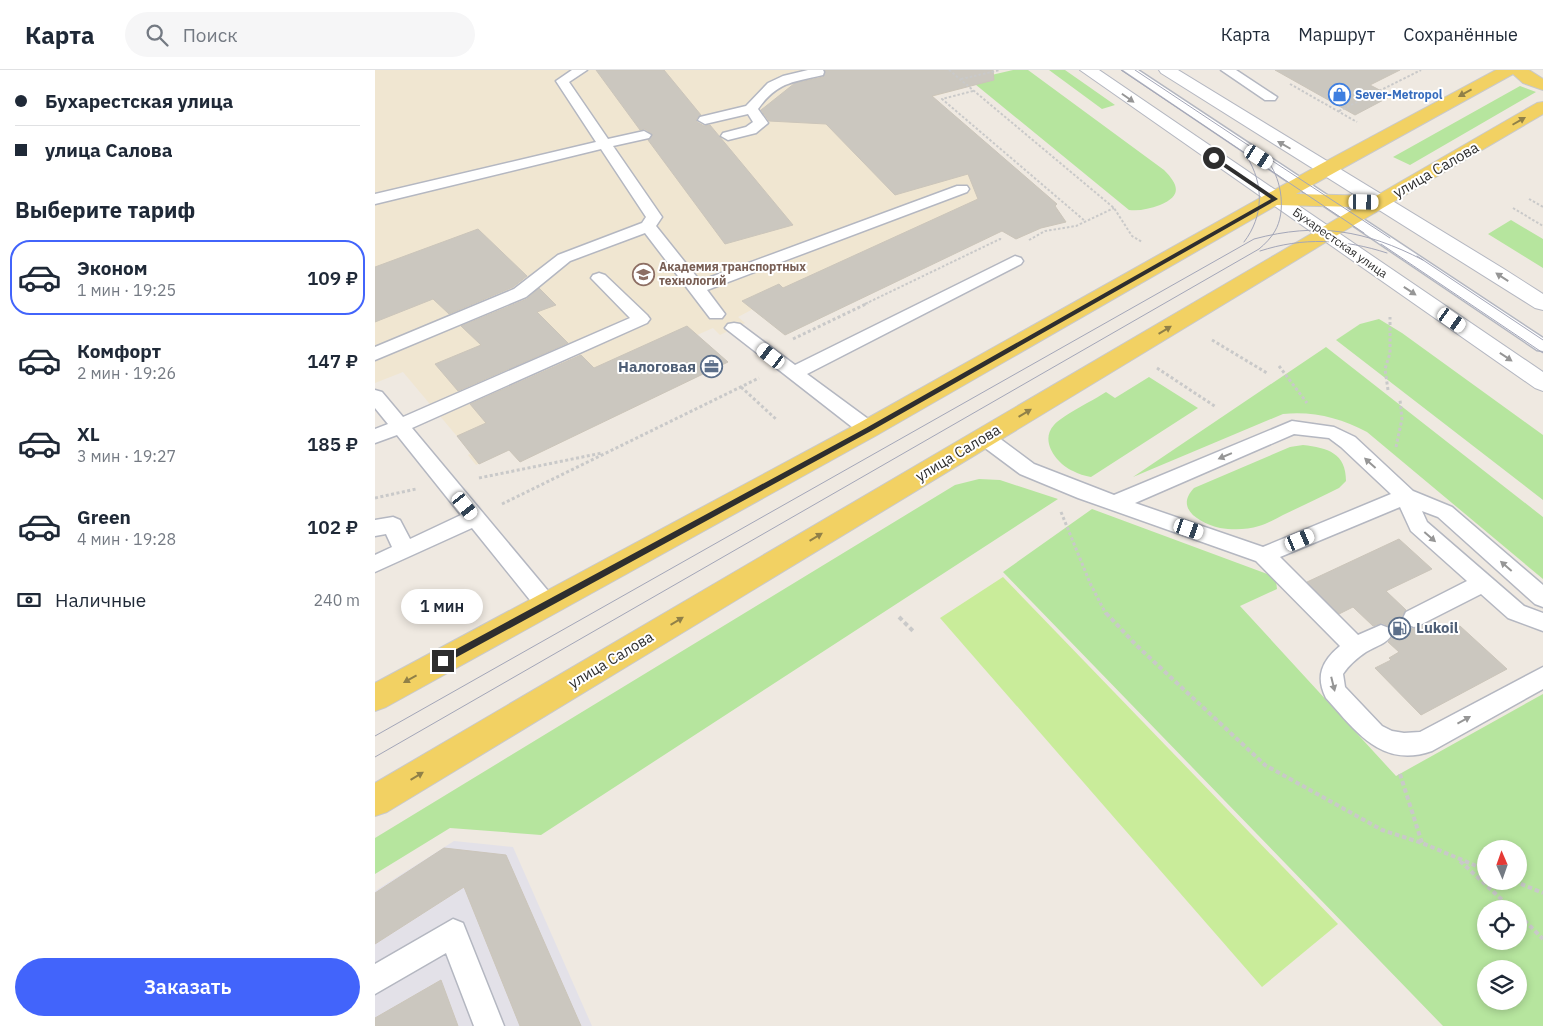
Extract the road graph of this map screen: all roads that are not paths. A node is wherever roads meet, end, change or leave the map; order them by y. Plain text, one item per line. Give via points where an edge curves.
1 (581, 70) edge
2 (1087, 70) edge
3 (1129, 70) edge
4 (1167, 70) edge
5 (1227, 70) edge
6 (1508, 70) edge
7 (1519, 70) edge
8 (818, 72) dead end
9 (1543, 84) edge
10 (1270, 97) dead end
11 (1543, 107) edge
12 (751, 109) junction
13 (705, 120) dead end
14 (644, 135) dead end
15 (728, 136) dead end
16 (605, 144) junction
17 (1327, 169) junction
18 (1300, 184) junction
19 (962, 189) dead end
20 (375, 199) edge
21 (1275, 199) junction
22 (1324, 200) junction
23 (1380, 202) junction
24 (1352, 219) junction
25 (647, 226) junction
26 (1326, 234) junction
27 (1015, 261) dead end
28 (599, 278) dead end
29 (697, 288) junction
30 (1543, 303) edge
31 (716, 314) dead end
32 (734, 328) dead end
33 (1543, 346) edge
34 (375, 354) edge
35 (789, 369) junction
36 (1543, 383) edge
37 (375, 396) edge
38 (399, 426) junction
39 (868, 429) junction
40 (375, 437) edge
41 (983, 437) junction
42 (1406, 496) junction
43 (1115, 503) junction
44 (474, 518) junction
45 (375, 528) edge
46 (403, 550) junction
47 (1265, 555) junction
48 (375, 564) edge
49 (1483, 583) junction
50 (1543, 598) edge
51 (546, 604) junction
52 (1414, 618) dead end
53 (1543, 622) edge
54 (1381, 634) dead end
55 (1356, 647) junction
56 (1543, 677) edge
57 (375, 698) edge
58 (375, 801) edge
59 (375, 980) edge
60 (489, 1026) edge

1 - 16 lane via 562,81
2 -> 21 main road, Бухарестская улица
3 - 18 lane
17 -> 4 main road
5 - 10 lane
6 -> 17 main road
7 - 9 main road via 1529,79
8 - 12 lane via 780,79
23 -> 11 main road, улица Салова
12 - 13 lane
12 - 15 lane via 761,123 751,130
14 - 16 lane
16 - 20 lane
16 - 25 lane via 654,217
17 - 18 main road
17 - 23 main road
18 - 21 main road
18 - 22 lane
19 - 29 lane
21 - 22 main road
21 - 26 main road, Бухарестская улица
21 - 39 main road
22 - 23 main road
22 - 24 lane
23 - 24 main road, улица Салова
30 -> 23 main road
24 - 26 main road, улица Салова
24 - 33 lane
25 - 29 lane
25 - 34 lane via 564,258 520,293
26 -> 36 main road, Бухарестская улица
41 -> 26 main road, улица Салова
27 - 35 lane
28 - 38 lane via 641,319
29 - 31 lane
32 - 35 lane
35 - 39 lane
37 - 38 lane
38 - 40 lane
38 - 44 lane
39 - 51 main road
41 - 43 lane via 1027,469
58 -> 41 main road, улица Салова
42 -> 43 lane via 1334,433 1292,427
42 - 47 lane
42 -> 49 lane via 1418,526
50 -> 42 lane via 1445,512
43 - 47 lane
44 - 46 lane
44 - 51 lane
45 - 46 lane via 393,525
46 - 48 lane
47 - 55 lane
49 - 52 lane
49 - 53 lane via 1516,612
51 -> 57 main road
54 - 55 lane
55 -> 56 lane via 1340,657 1331,673 1334,690 1373,733 1388,741 1404,744 1423,743
59 - 60 lane via 453,932

